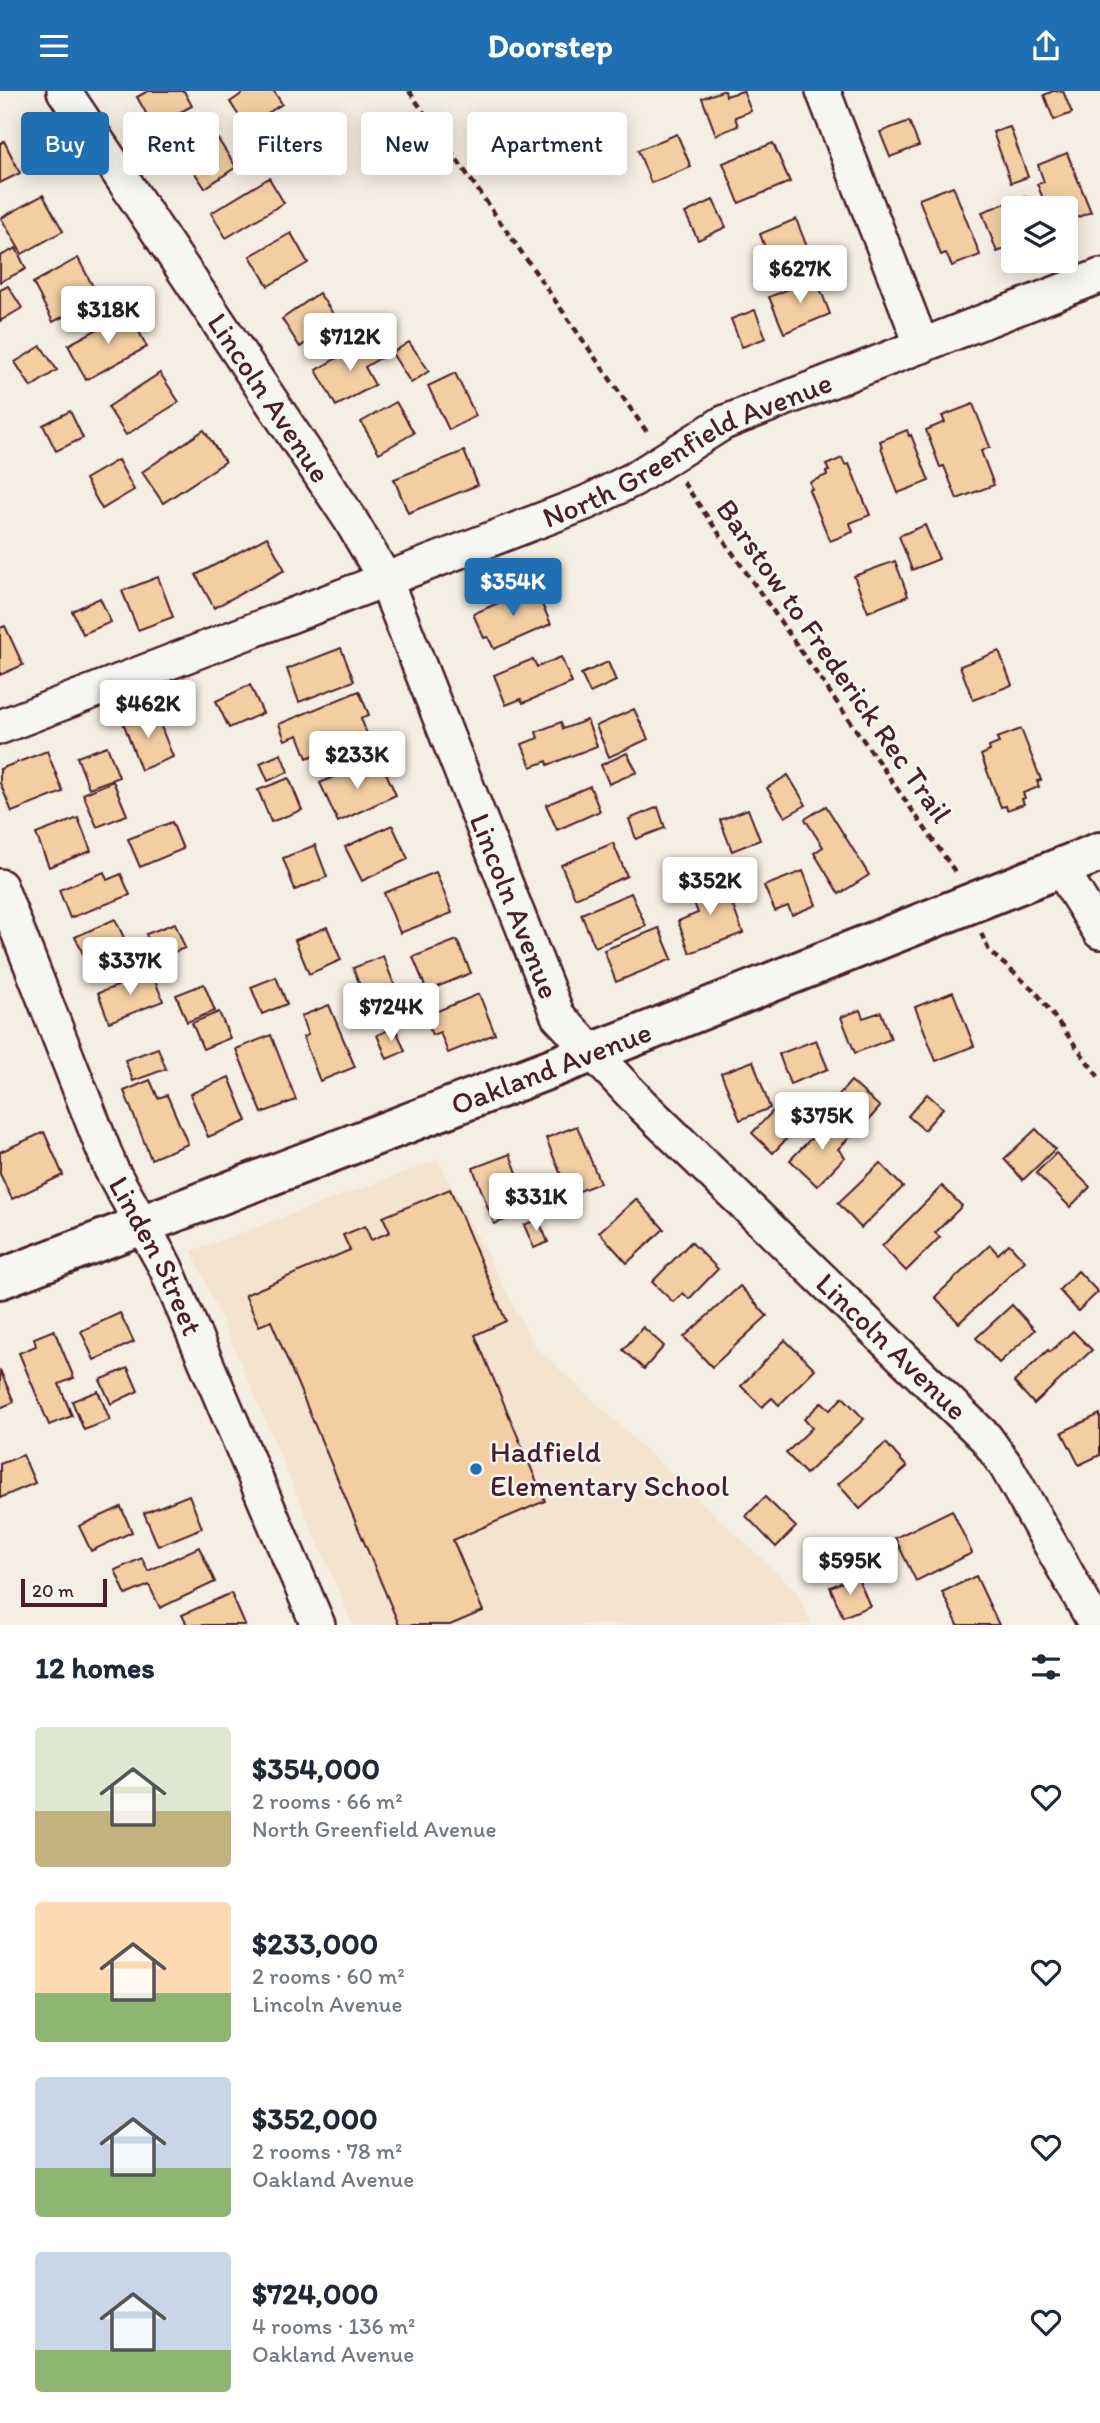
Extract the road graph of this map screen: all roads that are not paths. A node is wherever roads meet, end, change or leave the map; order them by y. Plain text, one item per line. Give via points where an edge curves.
1 (64, 91) edge
2 (822, 91) edge
3 (1100, 276) edge
4 (922, 346) junction
5 (385, 579) junction
6 (0, 727) edge
7 (1100, 852) edge
8 (1060, 867) junction
9 (0, 886) edge
10 (1100, 932) edge
11 (590, 1052) junction
12 (142, 1224) junction
13 (0, 1279) edge
14 (318, 1625) edge
15 (1096, 1625) edge

1 - 5 street, Lincoln Avenue via 350,519
2 - 4 street
3 - 4 street, North Greenfield Avenue
4 - 5 street, North Greenfield Avenue via 723,423 588,502
5 - 6 street, North Greenfield Avenue
5 - 11 street, Lincoln Avenue via 558,1016
7 - 8 street, Oakland Avenue
8 - 10 street
8 - 11 street, Oakland Avenue
9 - 12 street, Linden Street via 111,1169
11 - 12 street, Oakland Avenue
11 - 15 street, Lincoln Avenue via 986,1438
12 - 13 street, Oakland Avenue
12 - 14 street, Linden Street via 165,1266

